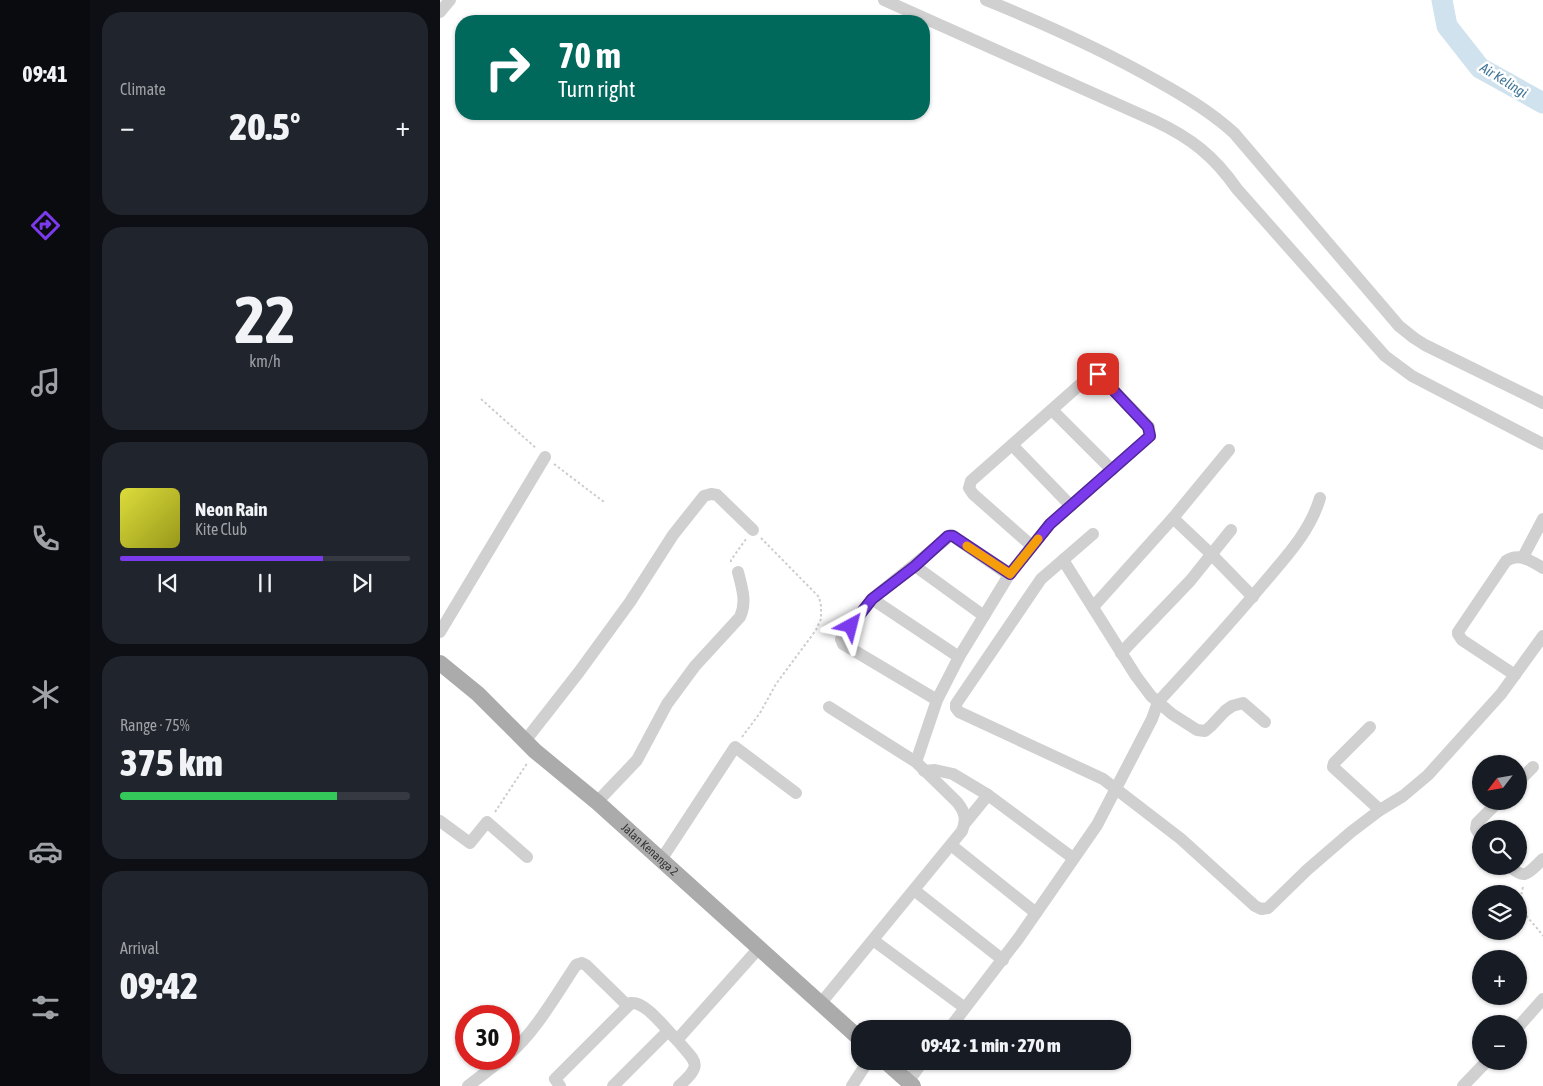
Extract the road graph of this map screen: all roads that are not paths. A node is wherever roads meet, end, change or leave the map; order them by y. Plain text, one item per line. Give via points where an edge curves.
1 (450, 0) edge
2 (884, 0) edge
3 (986, 0) edge
4 (440, 12) edge
5 (918, 15) edge
6 (930, 21) edge
7 (1543, 403) edge
8 (1052, 410) junction
9 (1543, 444) edge
10 (1012, 445) junction
11 (1229, 450) dead end
12 (545, 456) road end
13 (1112, 470) junction
14 (1320, 498) dead end
15 (1071, 506) junction
16 (1173, 518) junction
17 (1543, 519) edge
18 (753, 530) road end
19 (1231, 530) dead end
20 (1093, 534) dead end
21 (1032, 546) junction
22 (1211, 554) junction
23 (1523, 557) junction
24 (1063, 560) junction
25 (915, 566) junction
26 (1543, 568) edge
27 (738, 572) road end
28 (1010, 574) junction
29 (1253, 597) junction
30 (872, 599) junction
31 (1093, 607) junction
32 (984, 616) junction
33 (440, 632) edge
34 (1543, 636) edge
35 (1122, 653) junction
36 (959, 657) junction
37 (440, 663) edge
38 (1516, 675) junction
39 (937, 700) junction
40 (1158, 702) junction
41 (829, 708) dead end
42 (1265, 722) dead end
43 (1370, 727) dead end
44 (530, 746) junction
45 (920, 766) junction
46 (1533, 767) dead end
47 (1528, 772) edge
48 (1115, 789) junction
49 (796, 793) dead end
50 (988, 795) junction
51 (597, 802) junction
52 (1380, 810) junction
53 (1490, 810) edge
54 (1480, 820) edge
55 (440, 821) edge
56 (966, 822) junction
57 (951, 845) junction
58 (527, 857) dead end
59 (1073, 858) junction
60 (1543, 859) edge
61 (661, 860) junction
62 (1527, 874) edge
63 (914, 890) junction
64 (1036, 913) junction
65 (873, 940) junction
66 (759, 948) junction
67 (1003, 960) junction
68 (1543, 999) edge
69 (821, 1004) junction
70 (628, 1006) junction
71 (965, 1008) junction
72 (1527, 1017) edge
73 (956, 1020) edge
74 (851, 1030) edge
75 (672, 1036) junction
76 (520, 1042) edge
77 (489, 1070) edge
78 (862, 1070) edge
79 (895, 1070) edge
80 (919, 1070) edge
81 (1478, 1070) edge
82 (910, 1084) edge
83 (468, 1086) edge
84 (560, 1086) edge
85 (613, 1086) edge
86 (679, 1086) edge
87 (852, 1086) edge
88 (1463, 1086) edge

1 - 4 street
2 - 5 street
3 - 7 street via 1116,58 1211,113 1234,133 1399,326 1425,345
6 - 9 street via 1186,136 1217,163 1385,356 1412,376
8 - 10 street
8 - 13 street
8 - 13 street via 1092,374 1101,376 1150,431 1150,436
10 - 15 street
10 - 21 street via 970,481 969,488
11 - 16 street
12 - 33 street
13 - 15 street
14 - 29 street via 1315,514 1299,540
15 - 21 street
16 - 22 street
16 - 31 street
17 - 23 street
18 - 44 street via 716,495 704,496 673,535
19 - 22 street
20 - 24 street
21 - 28 street
22 - 29 street
22 - 35 street
23 - 26 street
23 - 38 street via 1516,556 1506,561 1458,634 1462,640
24 - 31 street
24 - 48 street via 1041,579 956,708 1103,779
25 - 28 street via 951,535
25 - 30 street
25 - 32 street
27 - 51 street via 744,596 744,610 740,617 695,666 667,704 637,760
28 - 32 street
29 - 40 street
30 - 36 street
30 - 39 street via 841,641
31 - 35 street
32 - 36 street
34 - 38 street
35 - 40 street
36 - 39 street
37 - 44 main road, Jalan Kenanga 2 via 478,694
38 - 52 street via 1428,774 1403,796
39 - 45 street
40 - 42 street via 1200,731 1238,703 1246,705
40 - 48 street
41 - 45 street
43 - 52 street via 1333,767
44 - 51 main road, Jalan Kenanga 2
45 - 50 street via 953,774
45 - 56 street via 957,802
46 - 47 street
48 - 52 street via 1181,839 1254,906 1261,908 1275,903 1307,870
48 - 59 street via 1097,825
49 - 61 street via 734,747
50 - 56 street
50 - 59 street
51 - 61 main road, Jalan Kenanga 2
53 - 54 street
55 - 58 street via 470,843 488,822
56 - 57 street
57 - 63 street
57 - 64 street
59 - 64 street
60 - 62 street
61 - 66 main road, Jalan Kenanga 2
63 - 65 street
63 - 67 street
64 - 67 street
65 - 69 street
65 - 71 street
66 - 69 main road, Jalan Kenanga 2
66 - 75 street
67 - 71 street
68 - 72 street
69 - 74 main road, Jalan Kenanga 2
70 - 75 street via 640,1004
70 - 76 street via 586,965 579,963
70 - 84 street via 555,1079
71 - 73 street
75 - 85 street
75 - 86 street via 696,1063 696,1069
77 - 83 street
78 - 87 street
79 - 82 main road
80 - 82 street
81 - 88 street

